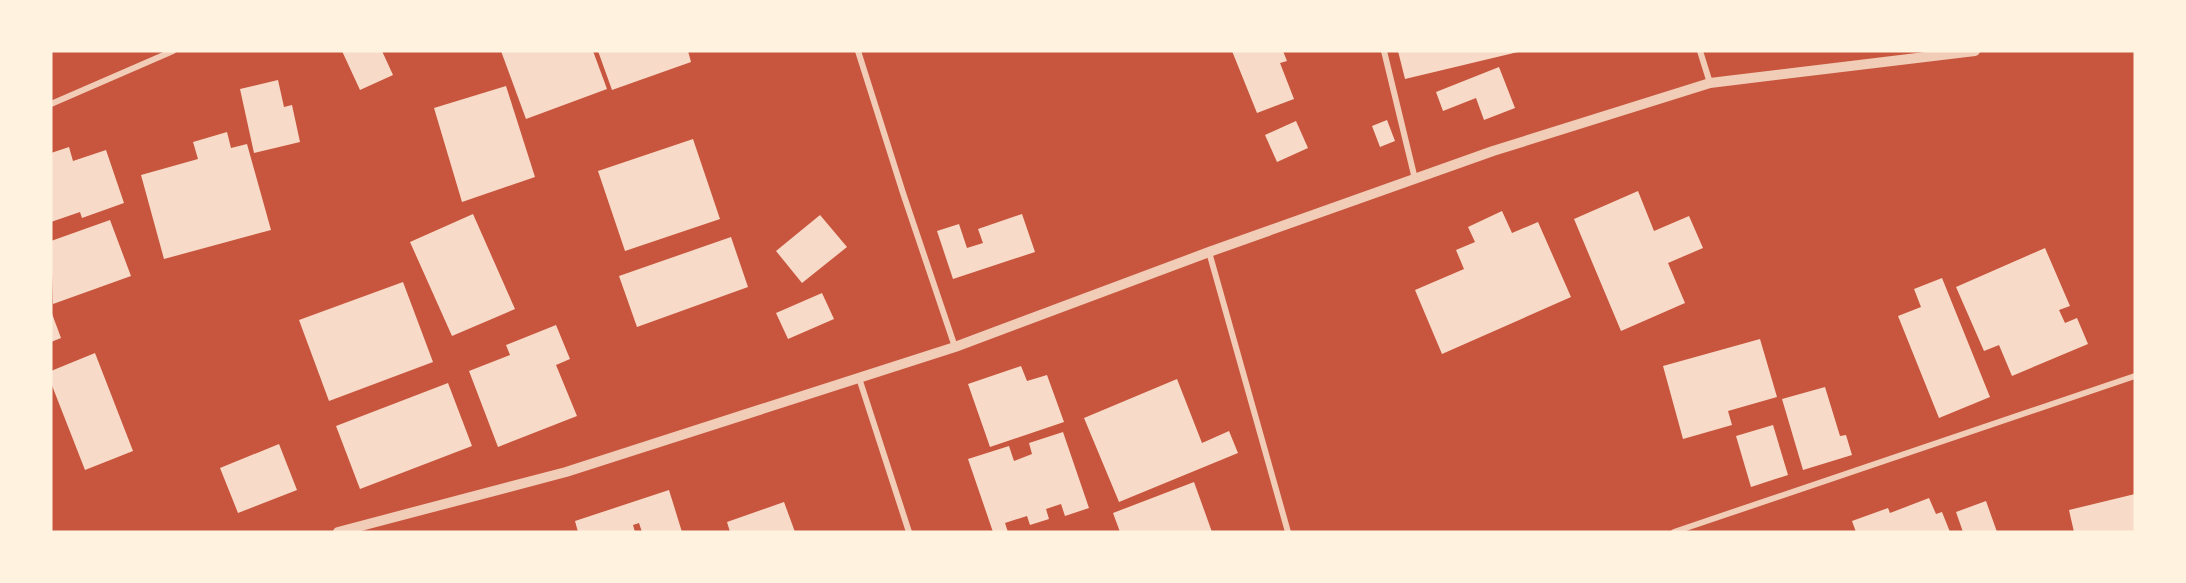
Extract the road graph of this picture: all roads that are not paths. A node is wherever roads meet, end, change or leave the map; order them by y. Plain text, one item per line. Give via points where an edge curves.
1 (173, 51) edge
2 (858, 51) edge
3 (1384, 51) edge
4 (1700, 51) edge
5 (1975, 51) edge
6 (1710, 83) junction
7 (51, 104) edge
8 (1415, 179) junction
9 (1209, 252) junction
10 (955, 347) junction
11 (2135, 376) edge
12 (859, 377) junction
13 (338, 532) edge
14 (909, 532) edge
15 (1288, 532) edge
16 (1674, 532) edge

1 - 7 street
2 - 10 street
3 - 8 street
4 - 6 street
5 - 6 street
6 - 8 street
8 - 9 street
9 - 10 street
9 - 15 street
10 - 12 street
11 - 16 street
12 - 13 street via 566,472
12 - 14 street

